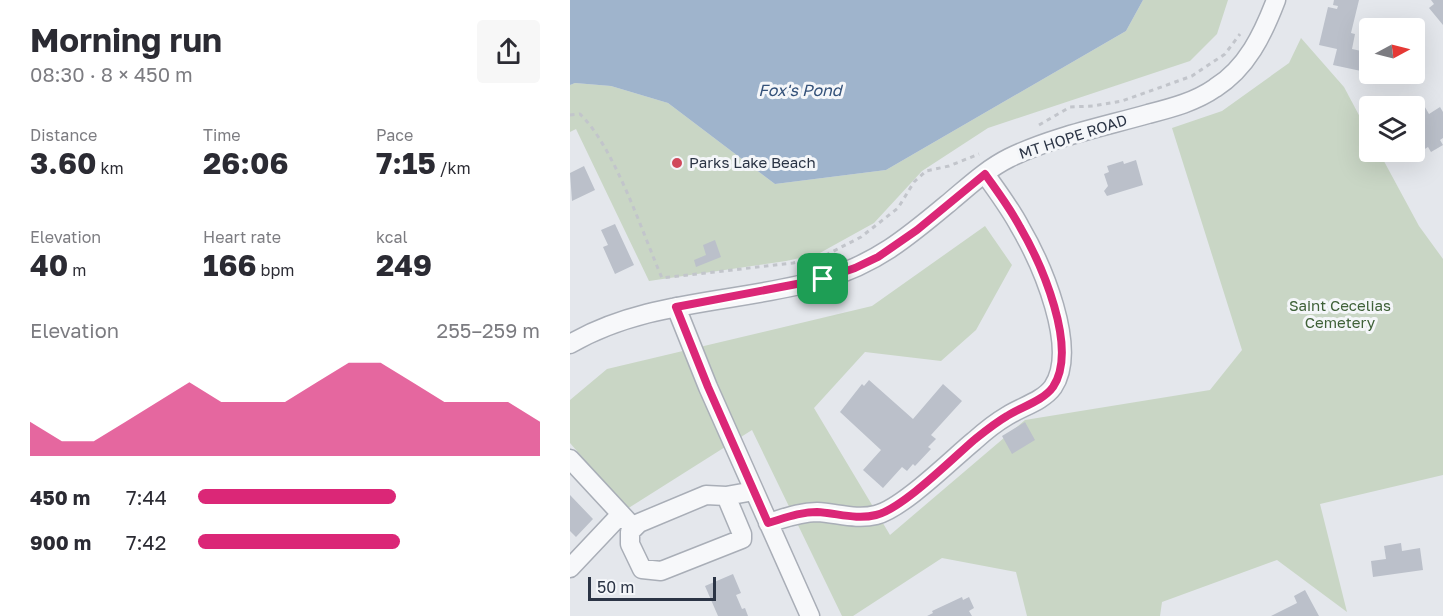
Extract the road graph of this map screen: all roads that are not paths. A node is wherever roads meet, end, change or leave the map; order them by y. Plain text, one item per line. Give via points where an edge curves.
1 (1276, 0) edge
2 (985, 174) junction
3 (676, 307) junction
4 (570, 344) edge
5 (570, 459) edge
6 (754, 491) junction
7 (726, 496) junction
8 (621, 514) junction
9 (768, 523) junction
10 (634, 528) junction
11 (570, 568) edge
12 (810, 616) edge

1 - 2 street, MT HOPE ROAD via 1249,56 1214,89 1172,107 1009,158
2 - 3 street, MT HOPE ROAD via 907,237 855,268 813,281
2 - 9 street via 1032,248 1057,317 1062,347 1052,387 982,433 918,488 879,515 807,513
3 - 4 street, MT HOPE ROAD via 605,326
3 - 6 street
5 - 8 street
6 - 7 street
6 - 9 street
7 - 10 street via 706,495
7 - 10 street via 742,539 662,571 642,569 630,544
8 - 10 street
8 - 11 street
9 - 12 street

